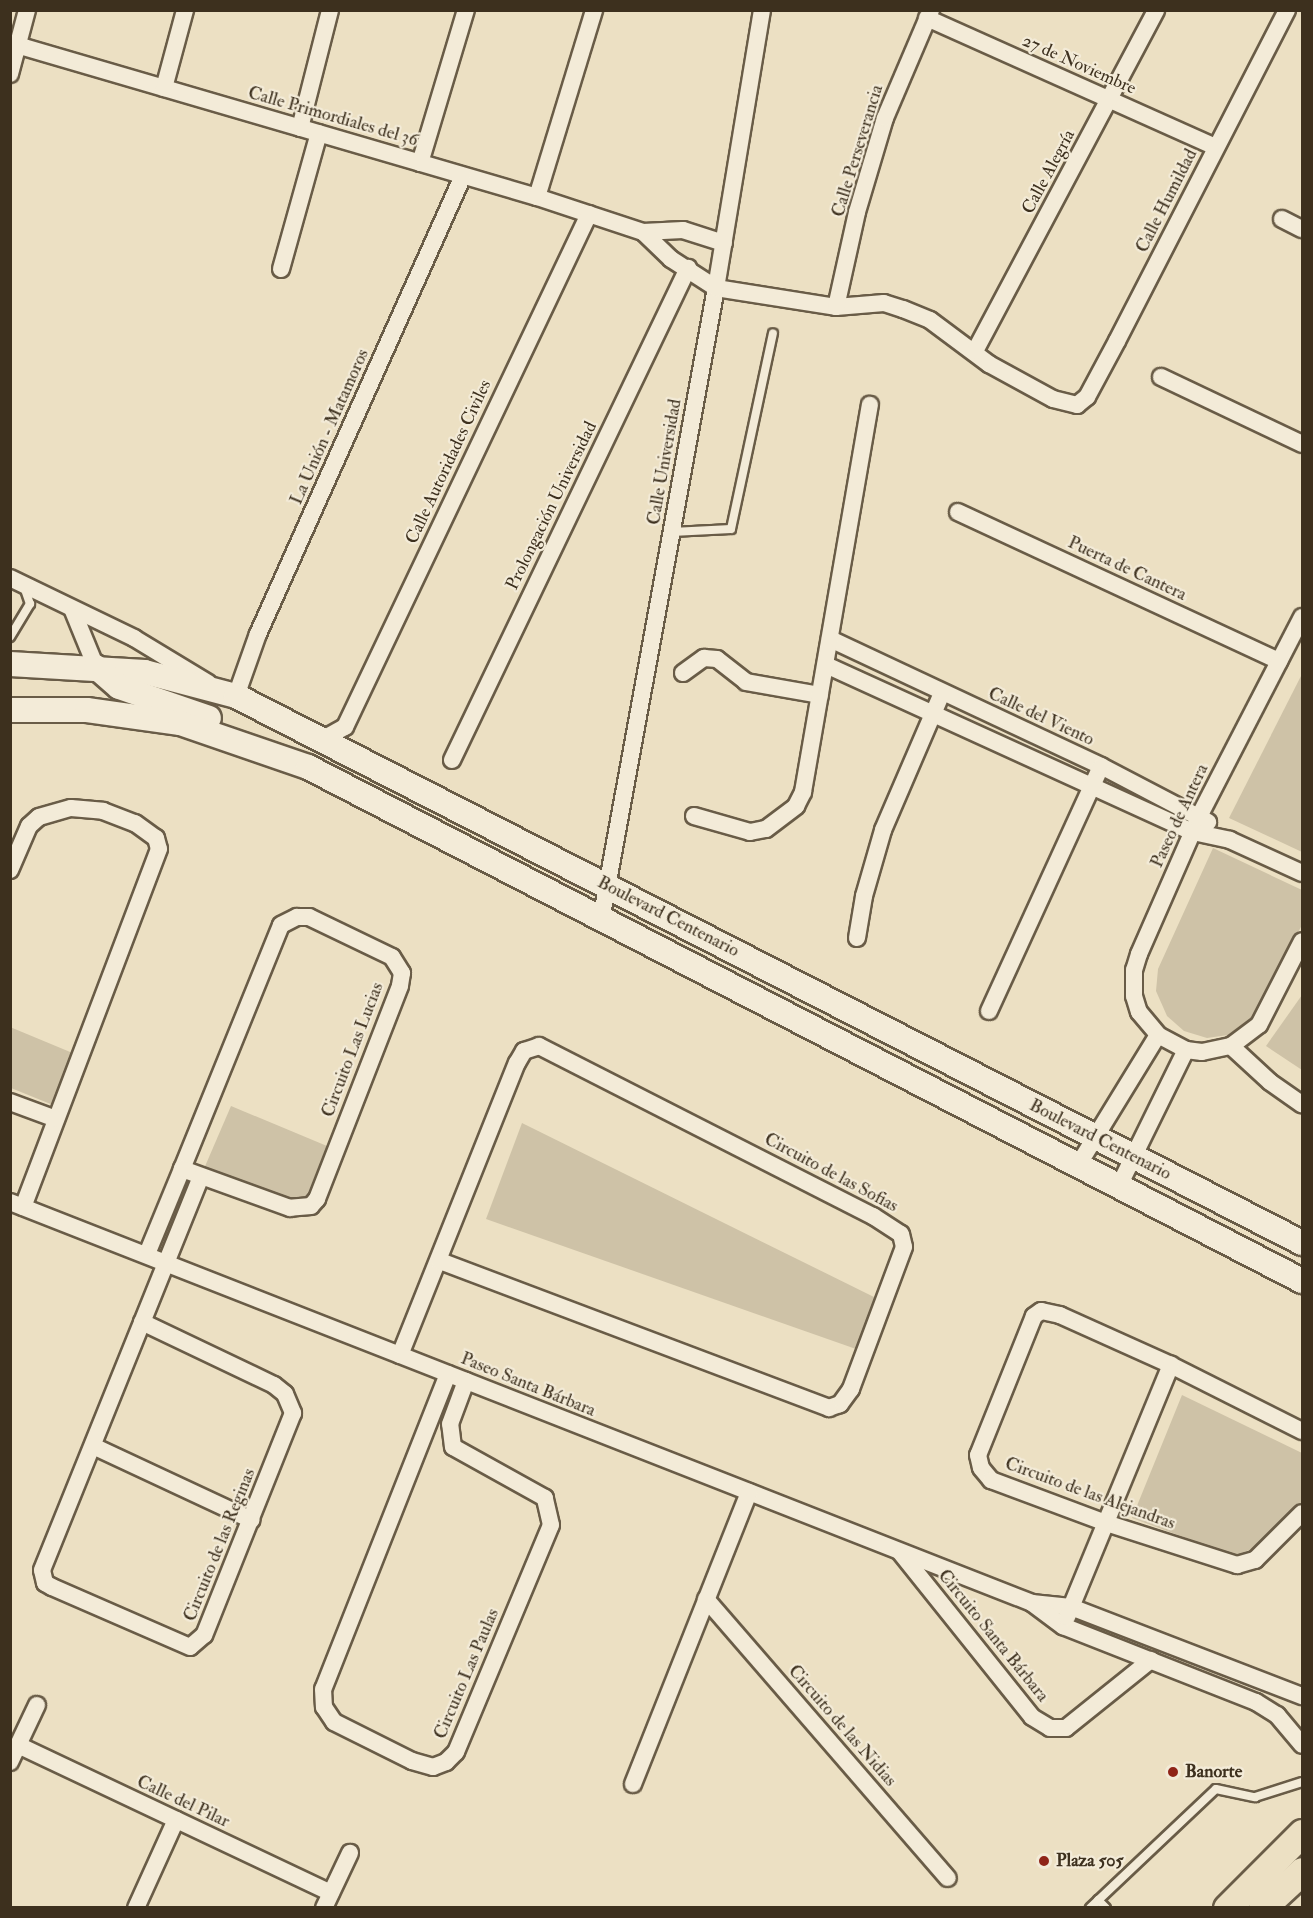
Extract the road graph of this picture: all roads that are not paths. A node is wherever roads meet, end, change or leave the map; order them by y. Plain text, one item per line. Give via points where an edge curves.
1 (27, 10) edge
2 (185, 10) edge
3 (330, 10) edge
4 (466, 10) edge
5 (594, 10) edge
6 (762, 10) edge
7 (1156, 10) edge
8 (1287, 10) edge
9 (929, 14) edge
10 (14, 44) edge
11 (10, 74) edge
12 (164, 88) junction
13 (1109, 101) junction
14 (300, 128) junction
15 (319, 133) junction
16 (1216, 147) junction
17 (420, 163) junction
18 (463, 176) junction
19 (537, 197) junction
20 (589, 214) junction
21 (1282, 219) dead end
22 (1302, 229) edge
23 (643, 232) junction
24 (724, 243) junction
25 (688, 268) junction
26 (281, 269) dead end
27 (717, 288) junction
28 (836, 307) junction
29 (773, 333) dead end
30 (975, 351) junction
31 (1161, 378) dead end
32 (870, 405) dead end
33 (1077, 405) joint
34 (1302, 444) edge
35 (958, 512) dead end
36 (672, 532) junction
37 (16, 581) edge
38 (73, 611) junction
39 (1302, 617) edge
40 (10, 637) edge
41 (830, 639) junction
42 (1279, 661) junction
43 (10, 664) edge
44 (826, 665) junction
45 (96, 667) junction
46 (683, 673) dead end
47 (227, 693) junction
48 (942, 693) junction
49 (820, 695) junction
50 (10, 710) edge
51 (932, 716) junction
52 (345, 727) junction
53 (323, 739) junction
54 (251, 745) junction
55 (349, 753) junction
56 (452, 760) dead end
57 (1101, 766) junction
58 (1091, 788) junction
59 (1200, 815) junction
60 (694, 816) dead end
61 (1192, 832) junction
62 (1230, 840) junction
63 (10, 870) edge
64 (1302, 873) edge
65 (607, 886) junction
66 (601, 920) junction
67 (857, 938) dead end
68 (1302, 941) edge
69 (989, 1011) dead end
70 (1158, 1035) junction
71 (1231, 1046) junction
72 (1186, 1050) junction
73 (10, 1102) edge
74 (1302, 1104) edge
75 (56, 1119) junction
76 (1094, 1137) junction
77 (1134, 1158) junction
78 (1077, 1167) junction
79 (182, 1169) junction
80 (201, 1177) junction
81 (1118, 1188) junction
82 (17, 1204) edge
83 (1302, 1243) edge
84 (147, 1254) junction
85 (439, 1261) junction
86 (166, 1262) junction
87 (1302, 1281) edge
88 (142, 1322) junction
89 (400, 1355) junction
90 (1171, 1365) junction
91 (448, 1374) junction
92 (465, 1381) junction
93 (1302, 1431) edge
94 (93, 1446) junction
95 (749, 1492) junction
96 (1302, 1513) edge
97 (252, 1520) junction
98 (1106, 1523) junction
99 (900, 1551) junction
100 (706, 1599) junction
101 (1032, 1603) junction
102 (1071, 1607) junction
103 (1063, 1626) junction
104 (1151, 1660) junction
105 (1302, 1696) edge
106 (37, 1705) dead end
107 (18, 1745) junction
108 (1302, 1745) edge
109 (10, 1762) edge
110 (1302, 1782) edge
111 (633, 1784) dead end
112 (176, 1820) junction
113 (1302, 1833) edge
114 (350, 1853) dead end
115 (1302, 1871) edge
116 (948, 1878) dead end
117 (327, 1900) edge
118 (1098, 1900) junction
119 (136, 1908) edge
120 (1090, 1908) edge
121 (1106, 1908) edge
122 (1227, 1908) edge
123 (1262, 1908) edge

1 - 10 street
2 - 12 street
3 - 14 street
4 - 17 street
5 - 19 street
6 - 24 street, Calle Universidad
7 - 13 street, Calle Alegría
8 - 16 street, Calle Humildad
9 - 13 street, 27 de Noviembre
9 - 28 street, Calle Perseverancia via 885,118 857,212
10 - 11 street
10 - 12 street, Calle Primordiales del 36
12 - 14 street, Calle Primordiales del 36
13 - 16 street, 27 de Noviembre
13 - 30 street, Calle Alegría
14 - 15 street, Calle Primordiales del 36
15 - 17 street, Calle Primordiales del 36
15 - 26 street
16 - 33 street, Calle Humildad via 1087,397
17 - 18 street, Calle Primordiales del 36
18 - 19 street, Calle Primordiales del 36
18 - 47 street, La Unión - Matamoros via 258,634
19 - 20 street, Calle Primordiales del 36
20 - 23 street, Calle Primordiales del 36
20 - 52 street, Calle Autoridades Civiles
21 - 22 street
23 - 24 street, Calle Primordiales del 36 via 683,230
23 - 25 street, Calle Primordiales del 36 via 663,253
24 - 27 street, Calle Universidad
25 - 27 street, Calle Primordiales del 36
25 - 56 street, Prolongación Universidad
27 - 28 street, Calle Primordiales del 36
27 - 36 street, Calle Universidad
28 - 30 street, Calle Primordiales del 36 via 884,303 903,309 930,320
29 - 36 lane via 731,529
30 - 33 street, Calle Primordiales del 36 via 989,364 1053,399
31 - 34 street
32 - 41 street
35 - 42 street, Puerta de Cantera
36 - 65 street, Calle Universidad
37 - 38 street
37 - 40 lane via 30,604
38 - 45 street
38 - 47 street via 134,638
39 - 42 street, Paseo de Antera
41 - 44 street
41 - 48 street, Calle del Viento
42 - 59 street, Paseo de Antera
43 - 45 main road, Boulevard Centenario
44 - 49 street
44 - 51 street, Calle del Viento
45 - 47 main road, Boulevard Centenario via 146,672
45 - 54 main road via 119,687 214,720
46 - 49 street via 705,658 717,659 746,682
47 - 53 main road, Boulevard Centenario
48 - 51 street
48 - 57 street, Calle del Viento
49 - 60 street via 803,792 783,819 766,829 750,832
50 - 54 main road, Boulevard Centenario via 87,710 144,717
51 - 58 street, Calle del Viento
51 - 67 street via 873,861
52 - 53 street
52 - 55 street
53 - 55 main road, Boulevard Centenario
54 - 66 main road, Boulevard Centenario via 308,767
55 - 65 main road, Boulevard Centenario
57 - 58 street
57 - 59 street, Calle del Viento
58 - 61 street, Calle del Viento
58 - 69 street
59 - 61 street, Paseo de Antera
59 - 62 street, Calle del Viento
61 - 62 street, Calle del Viento
61 - 70 street, Paseo de Antera via 1134,970 1134,996 1139,1012
62 - 64 street, Calle del Viento
63 - 75 street via 29,826 39,817 71,808 103,811 135,823 156,838 159,849
65 - 66 street, Calle Universidad
65 - 76 main road, Boulevard Centenario
66 - 78 main road, Boulevard Centenario
68 - 71 street via 1259,1025
70 - 72 street
70 - 76 street
71 - 72 street via 1202,1052
71 - 74 street via 1270,1082
72 - 77 street
73 - 75 street
75 - 82 street
76 - 77 main road, Boulevard Centenario
76 - 78 street
77 - 81 street
77 - 83 main road, Boulevard Centenario
78 - 81 main road, Boulevard Centenario
79 - 80 street, Circuito Las Lucias
79 - 80 street, Circuito Las Lucias via 281,925 297,917 309,917 392,957 402,974 400,986 317,1199 305,1209 290,1208
79 - 84 street, Circuito Las Lucias
80 - 86 street
81 - 87 main road, Boulevard Centenario
82 - 84 street, Paseo Santa Bárbara
84 - 86 street, Paseo Santa Bárbara
85 - 85 street, Circuito de las Sofias via 517,1063 524,1051 539,1046 873,1216 901,1234 904,1247 851,1389 840,1404 829,1408
85 - 89 street, Circuito de las Sofias
86 - 88 street, Circuito de las Reginas
86 - 89 street, Paseo Santa Bárbara
88 - 94 street, Circuito de las Reginas
88 - 97 street, Circuito de las Reginas via 274,1385 291,1403 290,1423
89 - 91 street, Paseo Santa Bárbara
90 - 93 street, Circuito de las Alejandras
90 - 98 street
90 - 98 street, Circuito de las Alejandras via 1060,1315 1041,1311 1034,1316 978,1455 981,1468 991,1480
91 - 92 street, Paseo Santa Bárbara
91 - 92 street, Circuito Las Paulas via 323,1689 324,1707 334,1722 412,1761 433,1767 456,1752 551,1525 545,1498 453,1447 450,1424
92 - 95 street, Paseo Santa Bárbara
94 - 97 street
94 - 97 street, Circuito de las Reginas via 42,1570 45,1582 52,1587 190,1647 204,1635
95 - 99 street, Paseo Santa Bárbara
95 - 100 street
96 - 98 street, Circuito de las Alejandras via 1255,1560 1237,1565
98 - 102 street
99 - 101 street, Paseo Santa Bárbara
99 - 104 street, Circuito Santa Bárbara via 1032,1717 1050,1728 1065,1728
100 - 111 street
100 - 116 street, Circuito de las Nidias
101 - 102 street, Paseo Santa Bárbara
101 - 103 street, Paseo Santa Bárbara
102 - 103 street
102 - 105 street, Paseo Santa Bárbara
103 - 104 street, Paseo Santa Bárbara
104 - 108 street, Paseo Santa Bárbara via 1256,1702 1277,1715
106 - 107 street
107 - 109 street
107 - 112 street, Calle del Pilar
110 - 118 lane via 1255,1797 1216,1789
112 - 117 street, Calle del Pilar
112 - 119 street
113 - 122 main road
114 - 117 street
115 - 123 main road
118 - 120 lane
118 - 121 lane

